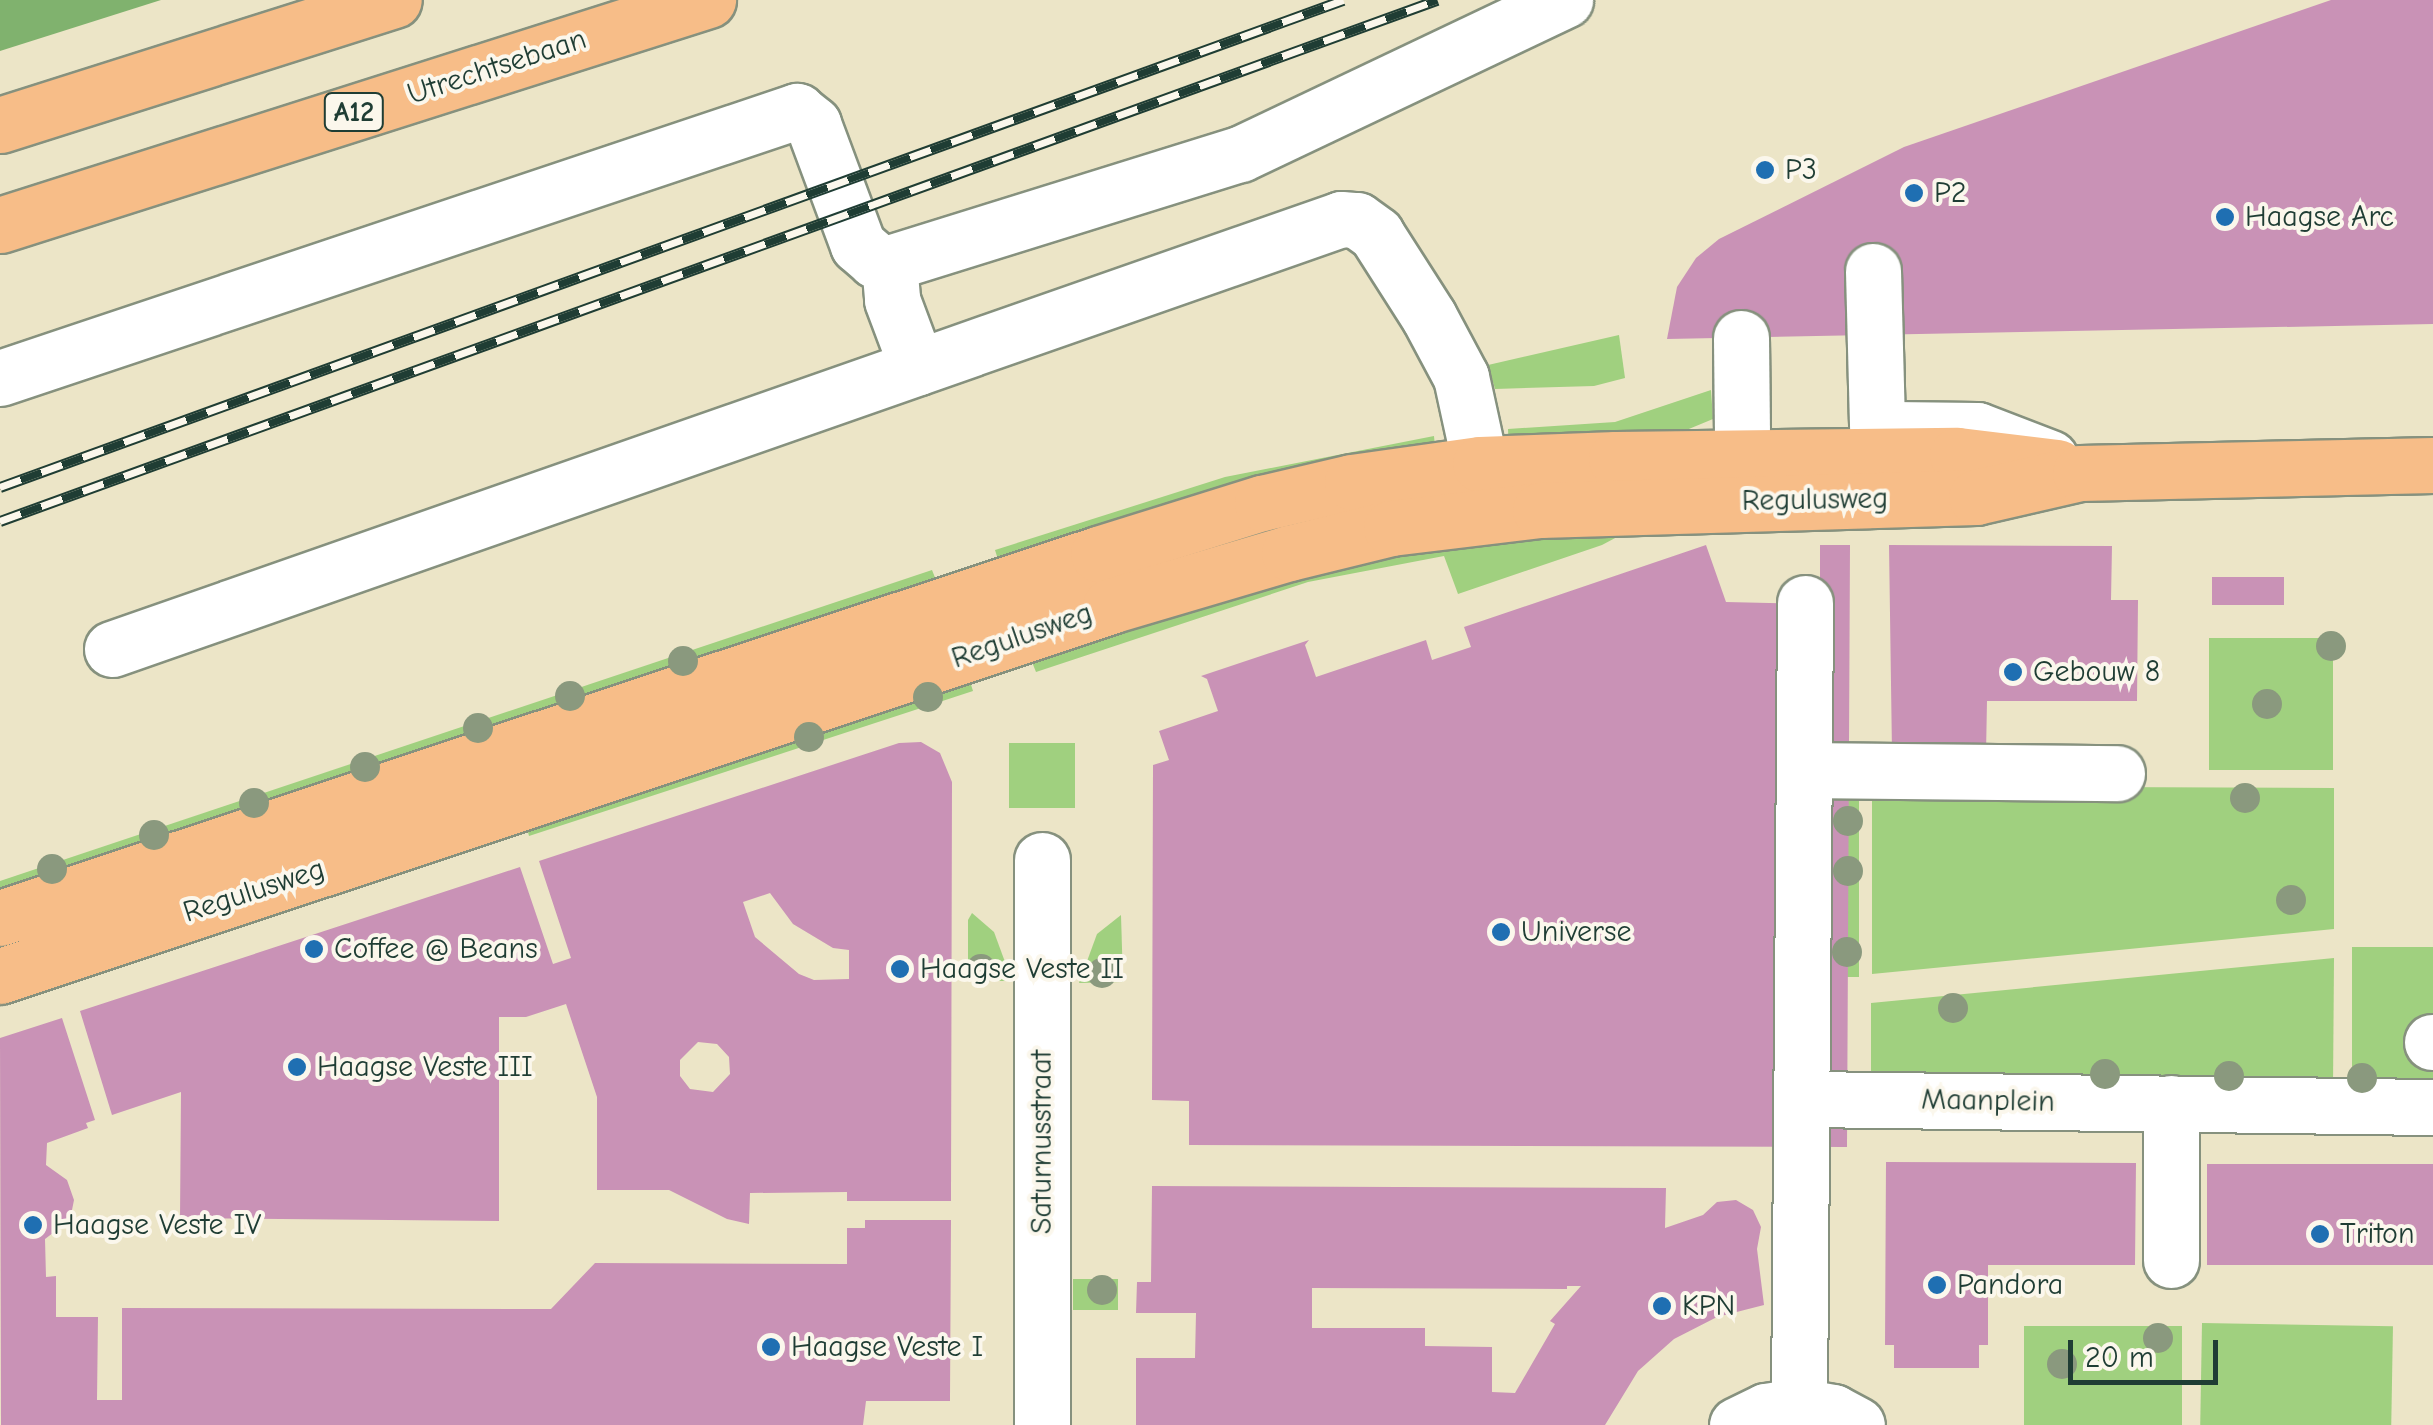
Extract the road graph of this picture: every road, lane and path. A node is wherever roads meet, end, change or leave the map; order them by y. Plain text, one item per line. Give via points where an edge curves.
1 (394, 0) edge
2 (708, 0) edge
3 (1565, 0) edge
4 (0, 125) edge
5 (0, 225) edge
6 (888, 262) junction
7 (1873, 272) dead end
8 (1741, 338) dead end
9 (917, 368) junction
10 (0, 378) edge
11 (1877, 430) junction
12 (1742, 433) junction
13 (1658, 460) junction
14 (1480, 464) junction
15 (2433, 466) edge
16 (2080, 472) junction
17 (1806, 603) dead end
18 (112, 649) dead end
19 (1805, 770) junction
20 (2117, 773) dead end
21 (1042, 860) dead end
22 (0, 918) edge
23 (0, 976) edge
24 (1805, 1099) junction
25 (2171, 1103) junction
26 (2433, 1107) edge
27 (2171, 1260) dead end
28 (1799, 1406) junction
29 (1042, 1425) edge
30 (1737, 1425) edge
31 (1857, 1425) edge

1 - 4 main road
2 - 5 main road, Utrechtsebaan / A12
3 - 6 street via 1240,154
6 - 9 street via 892,300
6 - 10 street via 858,245 813,124 792,111
7 - 11 street
8 - 12 street
9 - 14 street via 1285,237 1357,220 1385,246 1456,366
9 - 18 street
11 - 12 street
11 - 16 street via 1989,432
12 - 13 street via 1702,438
13 - 14 main road, Regulusweg
13 - 16 main road, Regulusweg via 1957,455
14 - 22 main road, Regulusweg via 1352,482 1225,514
15 - 16 main road, Regulusweg
16 - 23 main road, Regulusweg via 1976,498 1540,510 1344,538 1110,606
17 - 19 street
19 - 20 street
19 - 24 street
21 - 29 street, Saturnusstraat
24 - 25 street, Maanplein
24 - 28 street
25 - 26 street, Maanplein
25 - 27 street
28 - 30 street via 1766,1410
28 - 31 street

